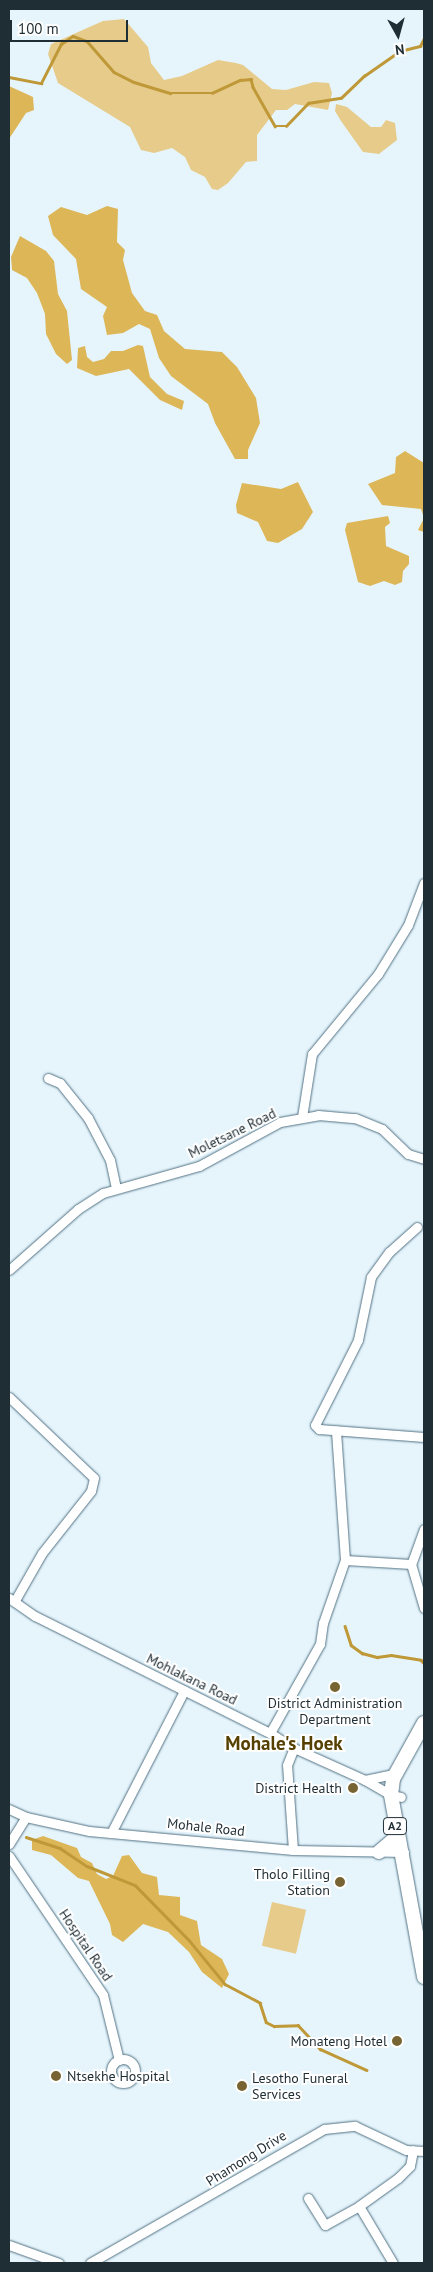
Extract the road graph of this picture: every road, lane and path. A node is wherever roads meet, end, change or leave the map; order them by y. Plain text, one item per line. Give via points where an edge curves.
1 (424, 883) edge
2 (48, 1078) dead end
3 (302, 1117) junction
4 (424, 1159) edge
5 (116, 1188) junction
6 (417, 1227) dead end
7 (9, 1270) edge
8 (9, 1397) edge
9 (336, 1430) junction
10 (424, 1437) edge
11 (424, 1529) edge
12 (345, 1560) junction
13 (411, 1564) junction
14 (11, 1600) edge
15 (424, 1608) edge
16 (184, 1691) junction
17 (424, 1723) edge
18 (270, 1733) junction
19 (294, 1748) junction
20 (398, 1773) junction
21 (365, 1780) junction
22 (396, 1796) junction
23 (9, 1809) edge
24 (26, 1817) junction
25 (110, 1833) junction
26 (397, 1837) junction
27 (9, 1844) edge
28 (293, 1850) junction
29 (378, 1852) junction
30 (402, 1853) junction
31 (9, 1856) edge
32 (424, 1977) edge
33 (119, 2060) dead end
34 (413, 2150) junction
35 (424, 2151) edge
36 (308, 2198) dead end
37 (359, 2206) junction
38 (9, 2245) edge
39 (59, 2263) edge
40 (90, 2263) edge
41 (393, 2263) edge

1 - 3 street via 408,925 378,974 312,1054
2 - 5 street via 60,1082 88,1118 110,1160
3 - 4 street, Moletsane Road via 338,1114 355,1118 382,1129 408,1154
3 - 5 street, Moletsane Road via 265,1129 235,1149 199,1166
5 - 7 street, Moletsane Road via 78,1209
6 - 9 street via 389,1252 371,1277 358,1340 315,1425 319,1429
8 - 14 street via 94,1478 91,1491
9 - 10 street
9 - 12 street
11 - 13 street
12 - 13 street
12 - 18 street via 323,1624 320,1644
13 - 15 street
14 - 16 street, Mohlakana Road via 35,1616
16 - 18 street, Mohlakana Road
16 - 25 street
17 - 20 main road, A2
18 - 19 street, Mohlakana Road
19 - 21 street, Mohlakana Road
19 - 28 street via 287,1764
20 - 21 street
20 - 22 main road, A2
21 - 22 street, Mohlakana Road
22 - 26 main road, A2
22 - 30 main road, A2
23 - 24 street, Mohale Road
24 - 25 street, Mohale Road
24 - 27 street
25 - 28 street, Mohale Road
26 - 29 main road
26 - 30 main road, A2
28 - 29 street, Mohale Road
29 - 30 street, Mohale Road
30 - 32 main road, A2
31 - 33 street, Hospital Road via 103,1994
34 - 35 street, Phamong Drive
34 - 37 street via 410,2166
34 - 40 street, Phamong Drive via 355,2126 324,2129
36 - 37 street via 325,2225
37 - 41 street
38 - 39 street

